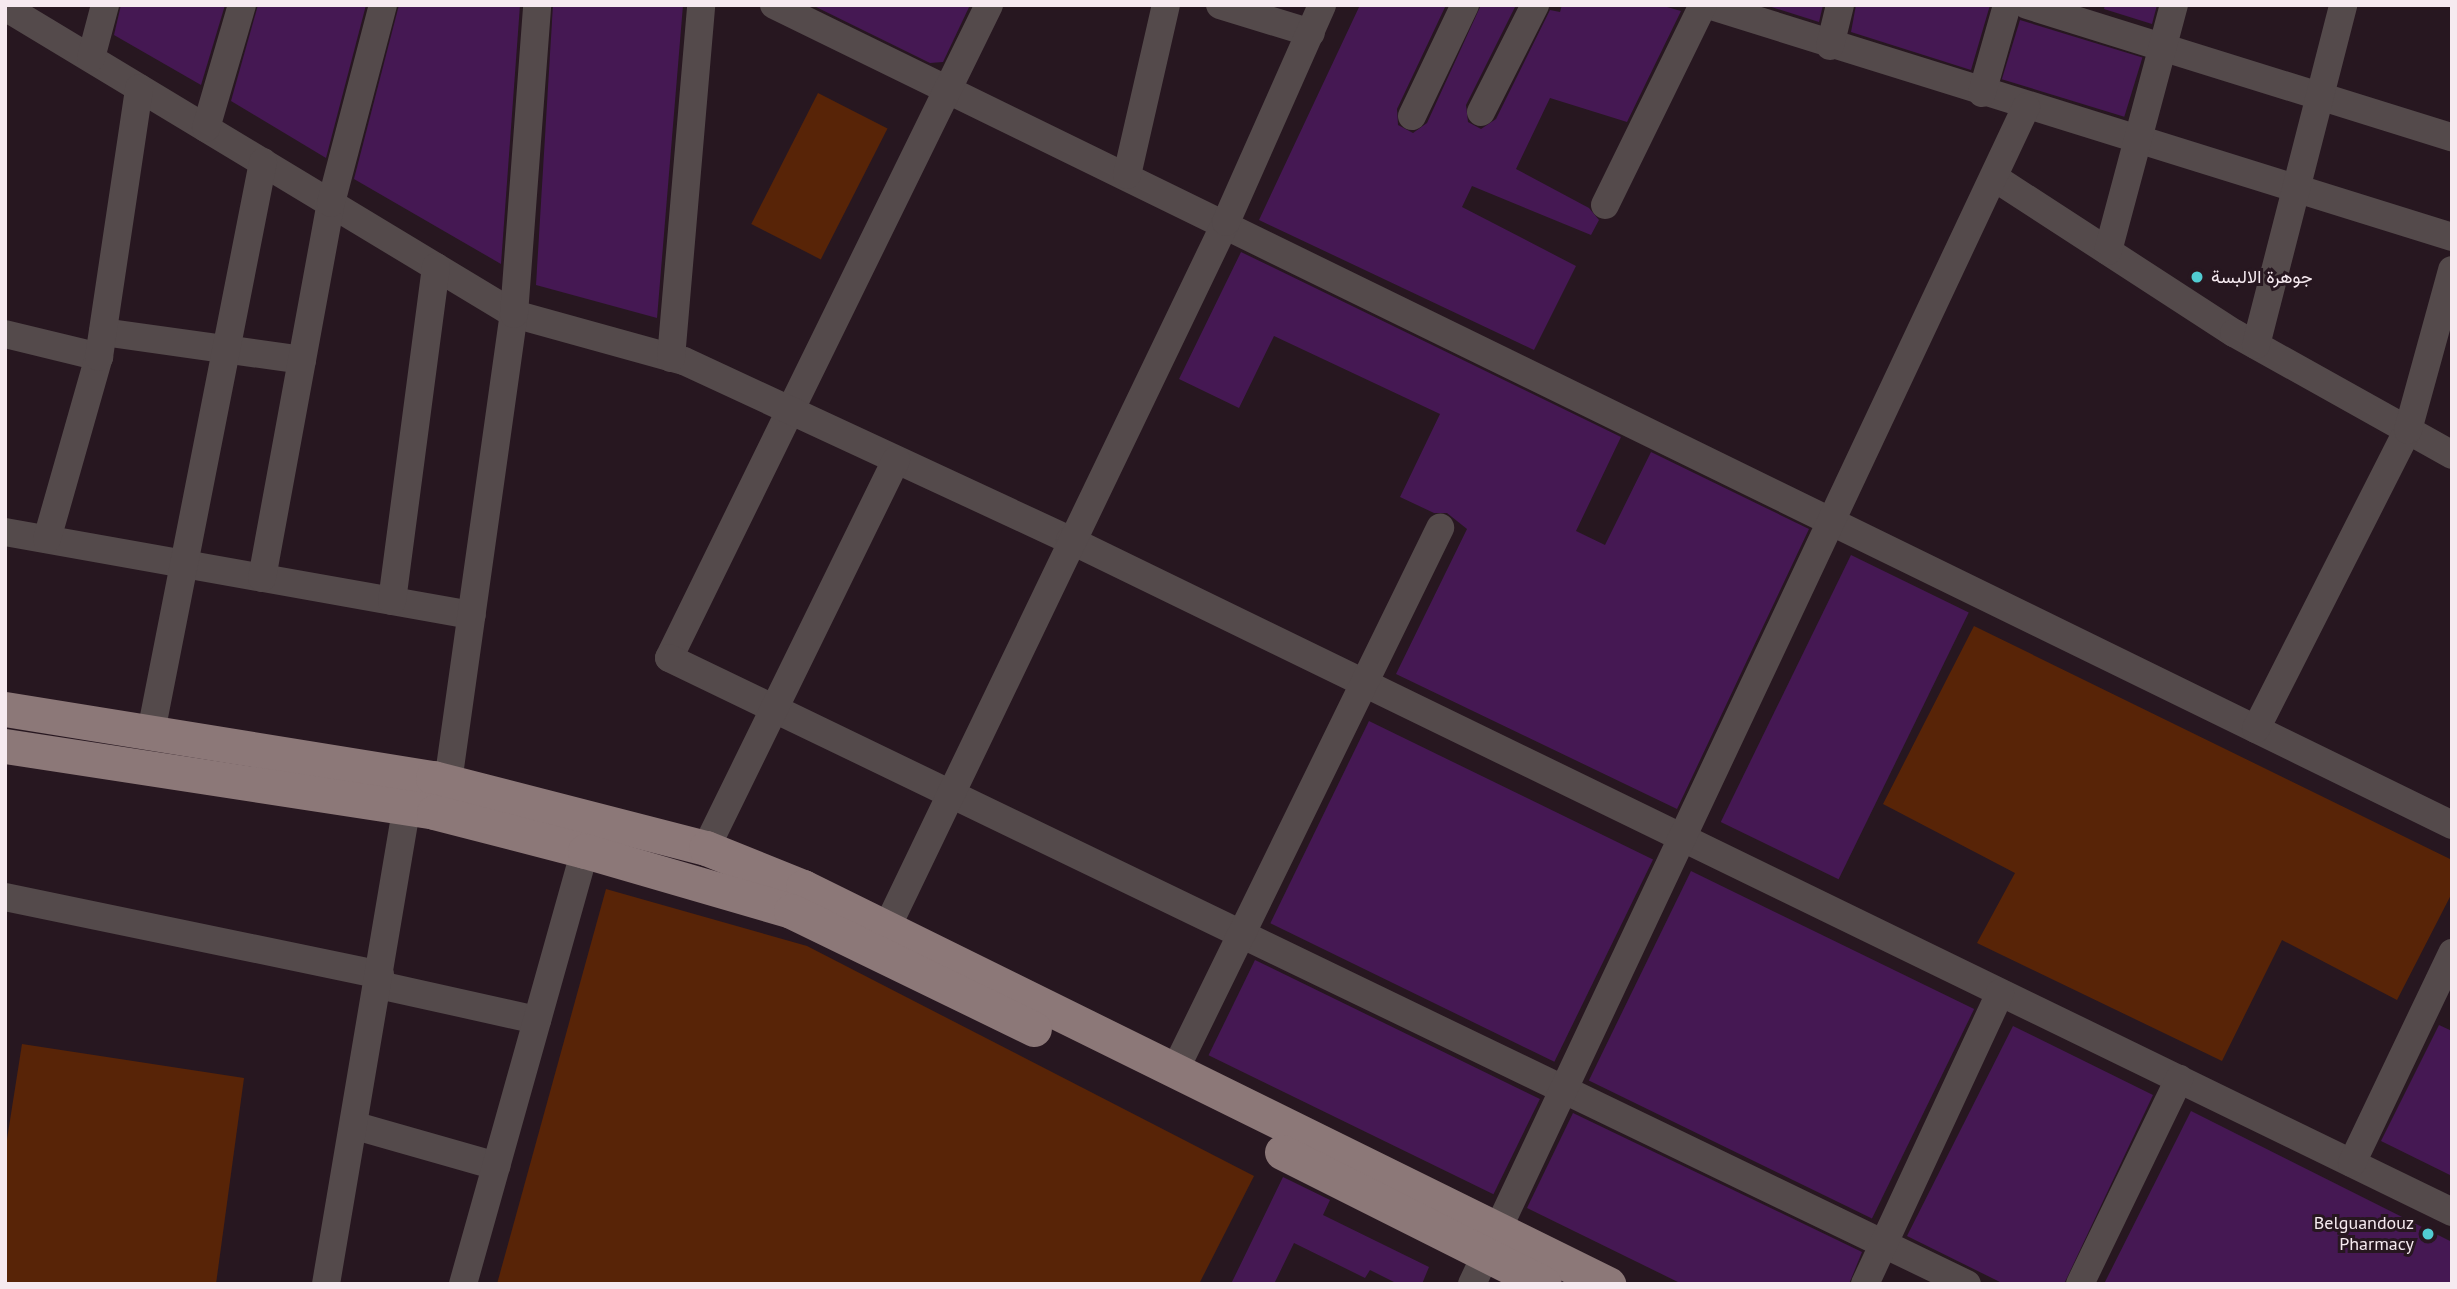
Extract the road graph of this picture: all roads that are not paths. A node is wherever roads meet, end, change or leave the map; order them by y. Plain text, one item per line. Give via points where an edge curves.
1 (105, 5) edge
2 (242, 5) edge
3 (383, 5) edge
4 (537, 5) edge
5 (701, 5) edge
6 (774, 5) edge
7 (989, 5) edge
8 (1166, 5) edge
9 (1220, 5) edge
10 (1322, 5) edge
11 (1465, 5) edge
12 (1535, 5) edge
13 (1705, 5) edge
14 (1840, 5) edge
15 (2007, 5) edge
16 (2027, 5) edge
17 (2174, 5) edge
18 (2343, 5) edge
19 (5, 7) edge
20 (1311, 33) junction
21 (1830, 46) junction
22 (2163, 49) junction
23 (90, 58) junction
24 (139, 88) junction
25 (946, 88) junction
26 (1982, 93) junction
27 (2320, 98) junction
28 (2026, 107) junction
29 (1481, 112) dead end
30 (1412, 116) dead end
31 (206, 128) junction
32 (2452, 137) edge
33 (2140, 142) junction
34 (263, 162) junction
35 (1127, 175) junction
36 (1995, 178) junction
37 (2297, 191) junction
38 (331, 203) junction
39 (1605, 205) dead end
40 (1226, 222) junction
41 (2452, 237) edge
42 (2108, 251) junction
43 (436, 267) junction
44 (2452, 270) edge
45 (514, 314) junction
46 (5, 334) edge
47 (101, 344) junction
48 (2256, 345) junction
49 (225, 347) junction
50 (671, 358) junction
51 (302, 360) junction
52 (791, 411) junction
53 (2408, 430) junction
54 (2452, 455) edge
55 (896, 460) junction
56 (1831, 521) junction
57 (1440, 528) dead end
58 (5, 532) edge
59 (47, 539) junction
60 (1070, 540) junction
61 (181, 564) junction
62 (262, 578) junction
63 (392, 601) junction
64 (472, 615) junction
65 (1361, 682) junction
66 (5, 709) edge
67 (773, 709) junction
68 (2256, 729) junction
69 (151, 733) junction
70 (5, 746) edge
71 (448, 782) junction
72 (410, 791) junction
73 (949, 796) junction
74 (2452, 825) edge
75 (1681, 838) junction
76 (706, 848) junction
77 (585, 850) junction
78 (5, 897) edge
79 (1241, 936) junction
80 (881, 940) junction
81 (2452, 953) edge
82 (380, 980) junction
83 (2000, 993) junction
84 (2441, 1002) edge
85 (537, 1020) junction
86 (1174, 1072) junction
87 (2179, 1079) junction
88 (1563, 1090) junction
89 (356, 1126) junction
90 (2352, 1163) junction
91 (496, 1166) junction
92 (2452, 1212) edge
93 (1884, 1244) junction
94 (1485, 1257) edge
95 (326, 1284) edge
96 (463, 1284) edge
97 (1544, 1284) edge
98 (1608, 1284) edge
99 (1865, 1284) edge
100 (1967, 1284) edge
101 (2080, 1284) edge

1 - 23 street
2 - 31 street
3 - 38 street
4 - 45 street
5 - 50 street
6 - 25 street
7 - 25 street
8 - 35 street
9 - 20 street
10 - 20 street
11 - 30 street
12 - 29 street
13 - 21 street
13 - 39 street
14 - 21 street
15 - 26 street
16 - 22 street
17 - 22 street
18 - 27 street
19 - 23 street
20 - 40 street
21 - 26 street
22 - 27 street
22 - 33 street
23 - 24 street
24 - 31 street
24 - 47 street
25 - 35 street
25 - 52 street
26 - 28 street
27 - 32 street
27 - 37 street
28 - 33 street
28 - 36 street
31 - 34 street
33 - 37 street
33 - 42 street
34 - 38 street
34 - 49 street
35 - 40 street
36 - 42 street
36 - 56 street
37 - 41 street
37 - 48 street
38 - 43 street
38 - 51 street
40 - 56 street
40 - 60 street
42 - 48 street
43 - 45 street
43 - 63 street
44 - 53 street
45 - 50 street
45 - 64 street
46 - 47 street
47 - 49 street
47 - 59 street
48 - 53 street
49 - 51 street
49 - 61 street
50 - 52 street
51 - 62 street
52 - 55 street
52 - 67 street via 669,658
53 - 54 street
53 - 68 street
55 - 60 street
55 - 67 street
56 - 68 street
56 - 75 street
57 - 65 street
58 - 59 street
59 - 61 street
60 - 65 street
60 - 73 street
61 - 62 street
61 - 69 street
62 - 63 street
63 - 64 street
64 - 71 street
65 - 75 street
65 - 79 street
66 - 69 main road
67 - 73 street
67 - 76 street
68 - 74 street
69 - 72 main road
70 - 72 main road
71 - 72 main road
71 - 76 main road
72 - 77 main road
72 - 82 street
73 - 79 street
73 - 80 street
75 - 83 street
75 - 88 street
76 - 80 main road via 803,887
77 - 80 main road
77 - 85 street
78 - 82 street
79 - 86 street
79 - 88 street
80 - 86 main road
80 - 94 main road
81 - 84 street
82 - 85 street
82 - 89 street
83 - 87 street
83 - 93 street
84 - 90 street
85 - 91 street
86 - 94 main road
87 - 90 street
87 - 101 street
88 - 93 street
88 - 94 street
89 - 91 street
89 - 95 street
90 - 92 street
91 - 96 street
93 - 99 street
93 - 100 street
94 - 97 main road
94 - 98 main road

